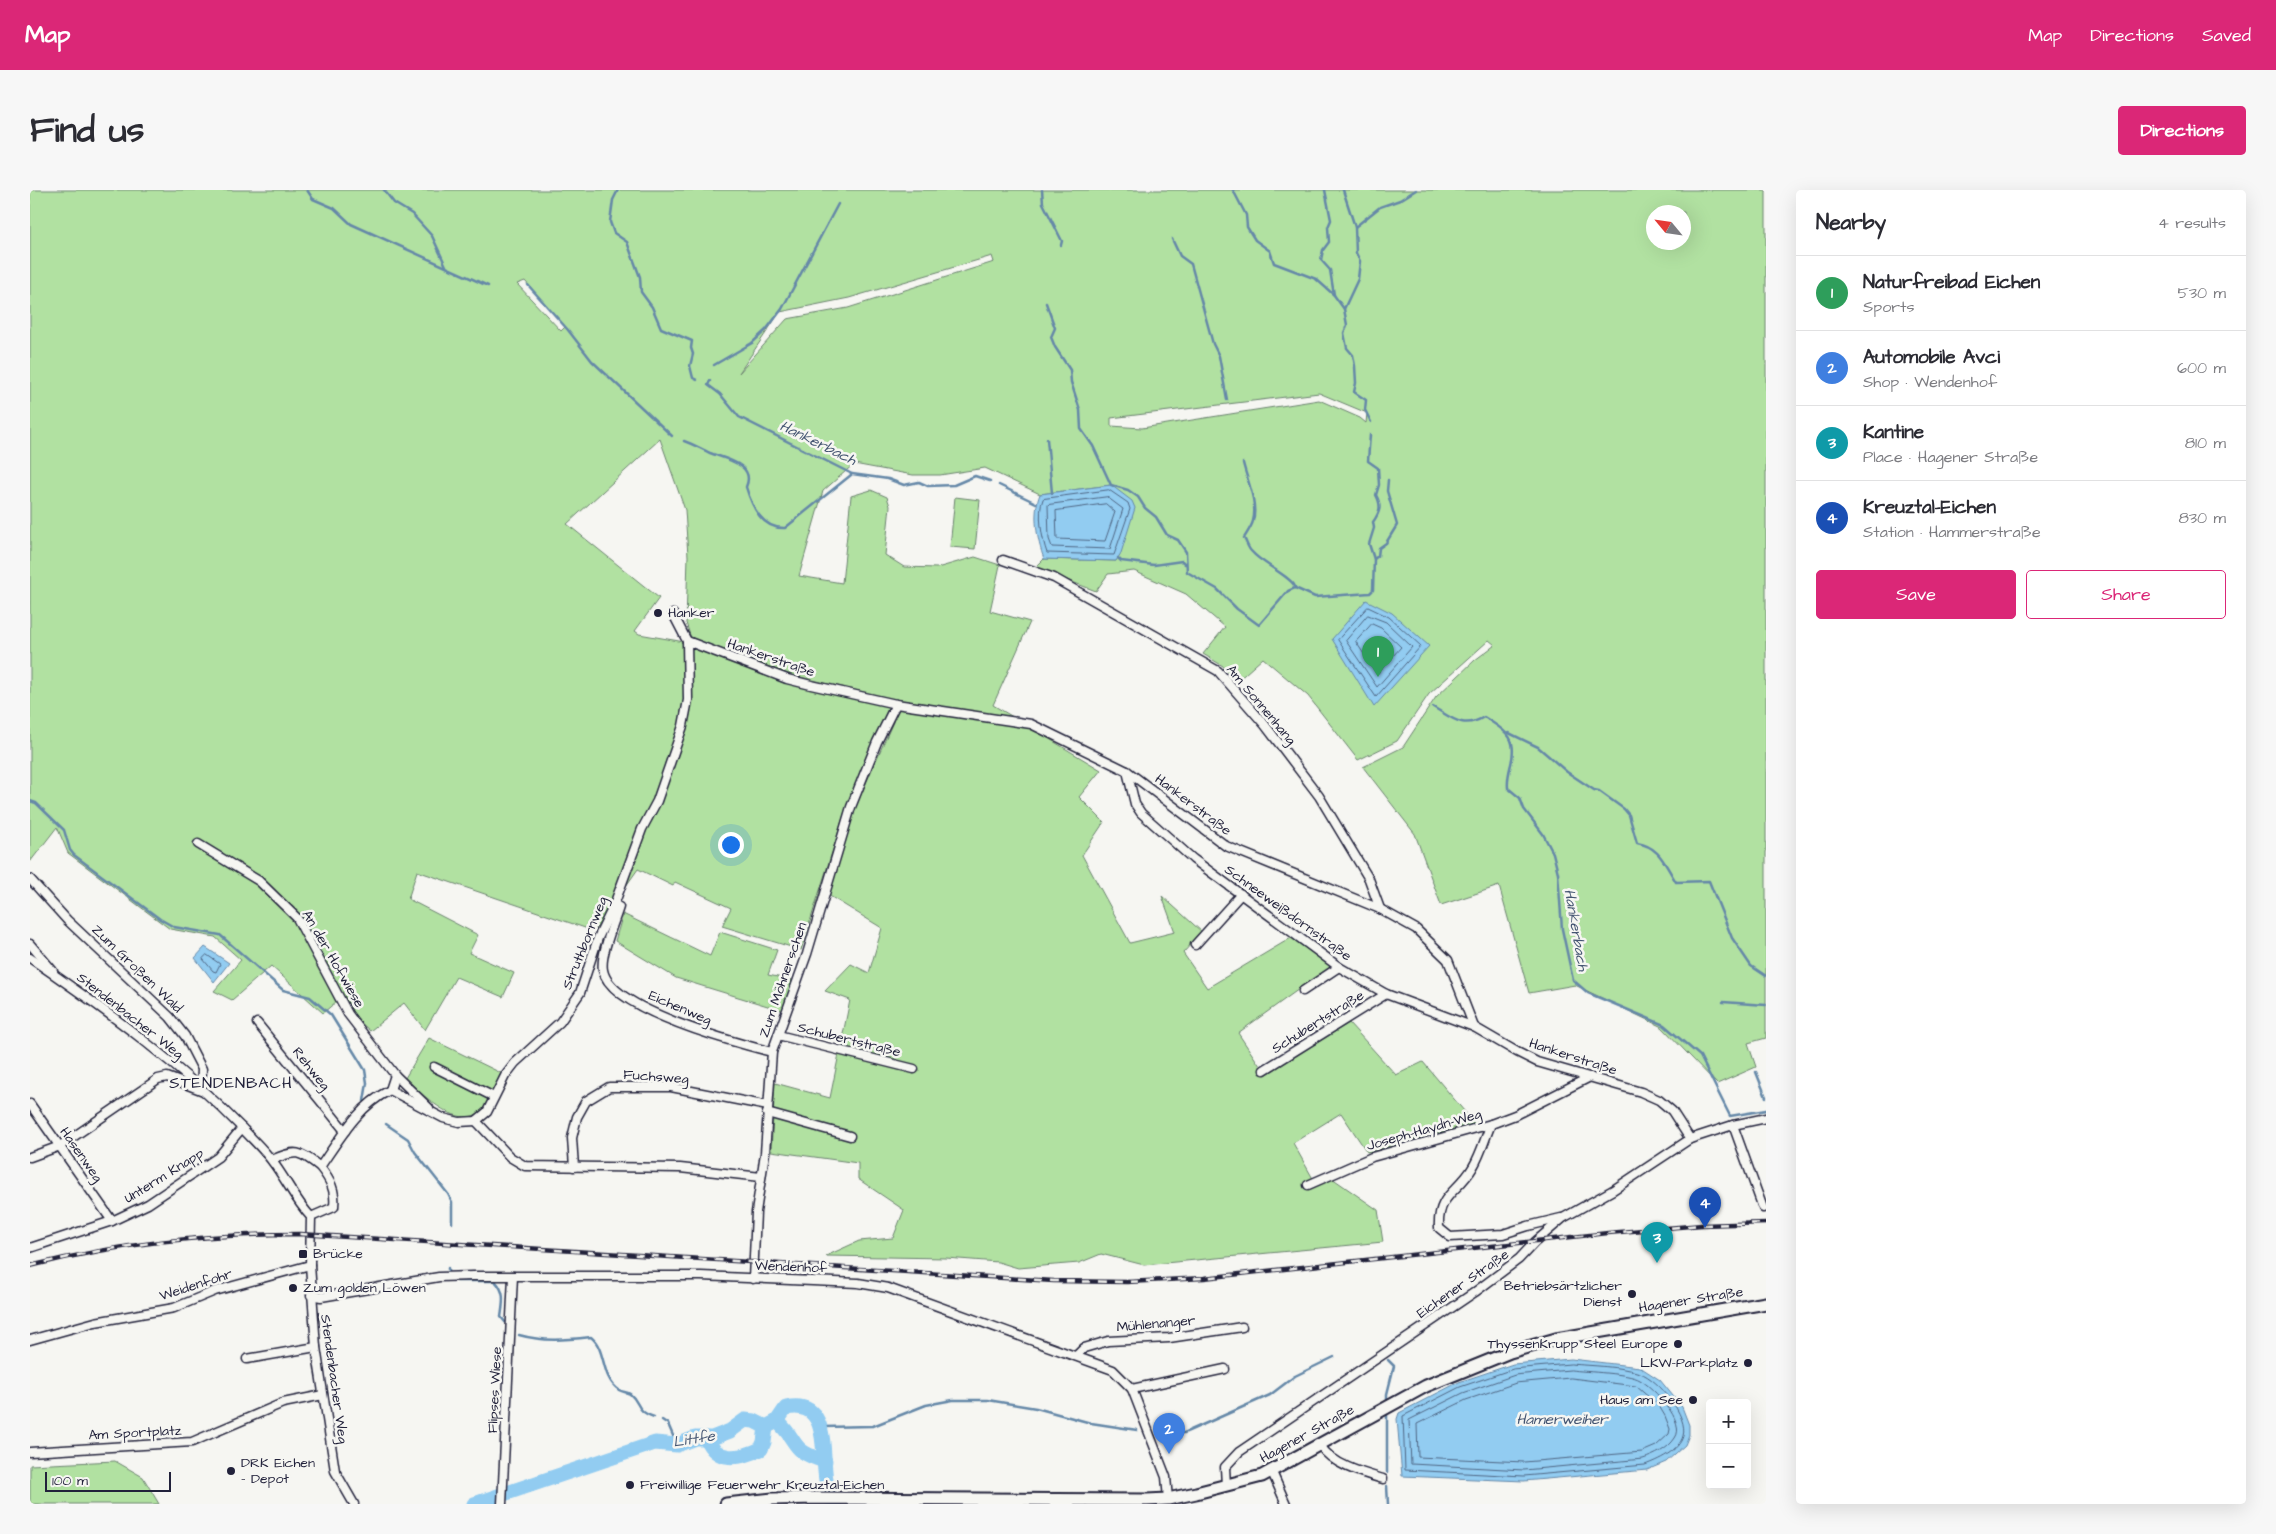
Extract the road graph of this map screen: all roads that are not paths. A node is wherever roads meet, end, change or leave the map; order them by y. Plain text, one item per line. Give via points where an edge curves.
1 (1003, 560) dead end
2 (673, 614) dead end
3 (687, 641) junction
4 (896, 704) junction
5 (1127, 771) junction
6 (198, 844) dead end
7 (30, 879) edge
8 (1241, 894) junction
9 (614, 905) junction
10 (1380, 909) junction
11 (30, 944) edge
12 (1195, 945) dead end
13 (30, 958) edge
14 (1339, 967) junction
15 (60, 979) junction
16 (1303, 991) dead end
17 (1386, 994) junction
18 (257, 1024) dead end
19 (1474, 1027) junction
20 (778, 1035) junction
21 (772, 1052) junction
22 (434, 1067) dead end
23 (914, 1068) dead end
24 (1264, 1070) dead end
25 (395, 1075) junction
26 (1590, 1077) junction
27 (201, 1090) junction
28 (390, 1090) junction
29 (494, 1097) junction
30 (30, 1104) edge
31 (767, 1110) junction
32 (435, 1114) junction
33 (1766, 1118) edge
34 (476, 1120) junction
35 (1491, 1124) junction
36 (1733, 1125) junction
37 (242, 1128) junction
38 (345, 1131) junction
39 (850, 1136) dead end
40 (1690, 1139) junction
41 (60, 1146) junction
42 (30, 1157) edge
43 (272, 1160) junction
44 (320, 1167) junction
45 (574, 1167) junction
46 (761, 1177) junction
47 (1308, 1185) dead end
48 (1763, 1208) dead end
49 (311, 1217) junction
50 (1563, 1218) junction
51 (112, 1221) junction
52 (30, 1248) edge
53 (310, 1265) junction
54 (513, 1276) junction
55 (753, 1279) junction
56 (311, 1295) junction
57 (1766, 1303) edge
58 (1242, 1327) dead end
59 (30, 1340) edge
60 (316, 1347) junction
61 (1077, 1355) junction
62 (247, 1359) dead end
63 (1225, 1369) dead end
64 (1132, 1389) junction
65 (323, 1395) junction
66 (1320, 1446) junction
67 (30, 1452) edge
68 (1272, 1472) junction
69 (1384, 1479) dead end
70 (1226, 1486) junction
71 (1168, 1499) junction
72 (1145, 1502) edge
73 (354, 1504) edge
74 (502, 1504) edge
75 (726, 1504) edge
76 (1286, 1504) edge

1 - 10 street, Am Sonnenhang via 1054,578 1218,671 1319,796 1368,879
2 - 3 street
3 - 4 street, Hankerstraße via 787,679
3 - 9 street, Struthbornweg via 688,700 683,726 657,801 642,829
4 - 5 street, Hankerstraße via 1031,724
4 - 20 street, Zum Möhnerschen via 851,807 807,954
5 - 8 street, Schneeweißdornstraße via 1135,804 1141,813 1193,859
5 - 10 street, Hankerstraße via 1226,846
6 - 25 street, An der Hofwiese via 259,881 297,918 348,1014
7 - 27 street, Zum Großen Wald via 67,920 170,1017 185,1036 202,1069
8 - 12 street
8 - 14 street, Schneeweißdornstraße
9 - 21 street, Eichenweg via 619,907 603,960 603,971 610,984 663,1018
9 - 29 street, Struthbornweg via 598,938 580,993 560,1022 515,1063
10 - 19 street, Hankerstraße via 1416,929 1448,960
11 - 15 street
13 - 15 street, Stendenbacher Weg
14 - 16 street
14 - 17 street, Schneeweißdornstraße
15 - 27 street, Stendenbacher Weg via 127,1026
17 - 19 street, Schneeweißdornstraße
17 - 24 street, Schubertstraße
18 - 38 street, Rehweg
19 - 26 street, Hankerstraße via 1538,1062
20 - 21 street, Zum Möhnerschen
20 - 23 street, Schubertstraße
21 - 31 street, Zum Möhnerschen
22 - 29 street
25 - 28 street
25 - 32 street, An der Hofwiese
26 - 35 street, Joseph-Haydn-Weg
26 - 40 street, Hankerstraße via 1659,1100 1672,1111
27 - 37 street, Stendenbacher Weg
27 - 41 street via 167,1077 158,1079
28 - 32 street
28 - 38 street via 365,1106
29 - 34 street, Struthbornweg via 487,1112
30 - 41 street, Hasenweg
31 - 39 street, Fuchsweg
31 - 45 street, Fuchsweg via 671,1087 610,1087 586,1101 576,1116 573,1127
31 - 46 street, Zum Möhnerschen
32 - 34 street via 459,1122
33 - 36 street, Eichener Straße
34 - 45 street via 520,1164
35 - 47 street, Joseph-Haydn-Weg via 1372,1156
35 - 50 street via 1472,1170 1446,1197 1438,1214 1439,1228 1450,1237 1503,1234
36 - 40 street, Eichener Straße
36 - 48 street
37 - 43 street, Stendenbacher Weg
37 - 51 street, Unterm Knapp via 218,1157 148,1204
38 - 44 street
40 - 50 street, Eichener Straße via 1613,1190
41 - 42 street
41 - 51 street, Hasenweg
43 - 44 street via 296,1152 303,1153
43 - 49 street, Stendenbacher Weg
44 - 49 street via 332,1182 334,1207
45 - 46 street via 680,1168
46 - 55 street, Zum Möhnerschen
49 - 53 street, Stendenbacher Weg
50 - 70 street, Eichener Straße via 1519,1259 1475,1292 1234,1456 1225,1467
51 - 52 street, Unterm Knapp
53 - 56 street, Stendenbacher Weg
53 - 59 street, Weidenfohr via 215,1291 174,1308 95,1322
54 - 55 street, Wendenhof via 638,1274
54 - 56 street, Wendenhof via 439,1277 348,1294
54 - 74 street, Flipses Wiese
55 - 61 street, Wendenhof via 858,1282 888,1288
56 - 60 street, Stendenbacher Weg
57 - 66 main road, Hagener Straße via 1536,1344 1451,1374
58 - 61 street, Mühlenanger via 1169,1338 1108,1341 1084,1348
60 - 62 street
60 - 65 street, Stendenbacher Weg
61 - 64 street, Wendenhof via 1113,1370
63 - 64 street
64 - 71 street, Wendenhof via 1166,1476
65 - 67 street, Am Sportplatz via 283,1402 192,1442
65 - 73 street, Stendenbacher Weg via 335,1471
66 - 68 main road, Hagener Straße
66 - 69 street via 1326,1455 1364,1474
68 - 70 main road, Hagener Straße
68 - 76 street
70 - 71 main road, Hagener Straße
71 - 72 main road, Hagener Straße
72 - 75 main road, Hagener Straße via 815,1498

